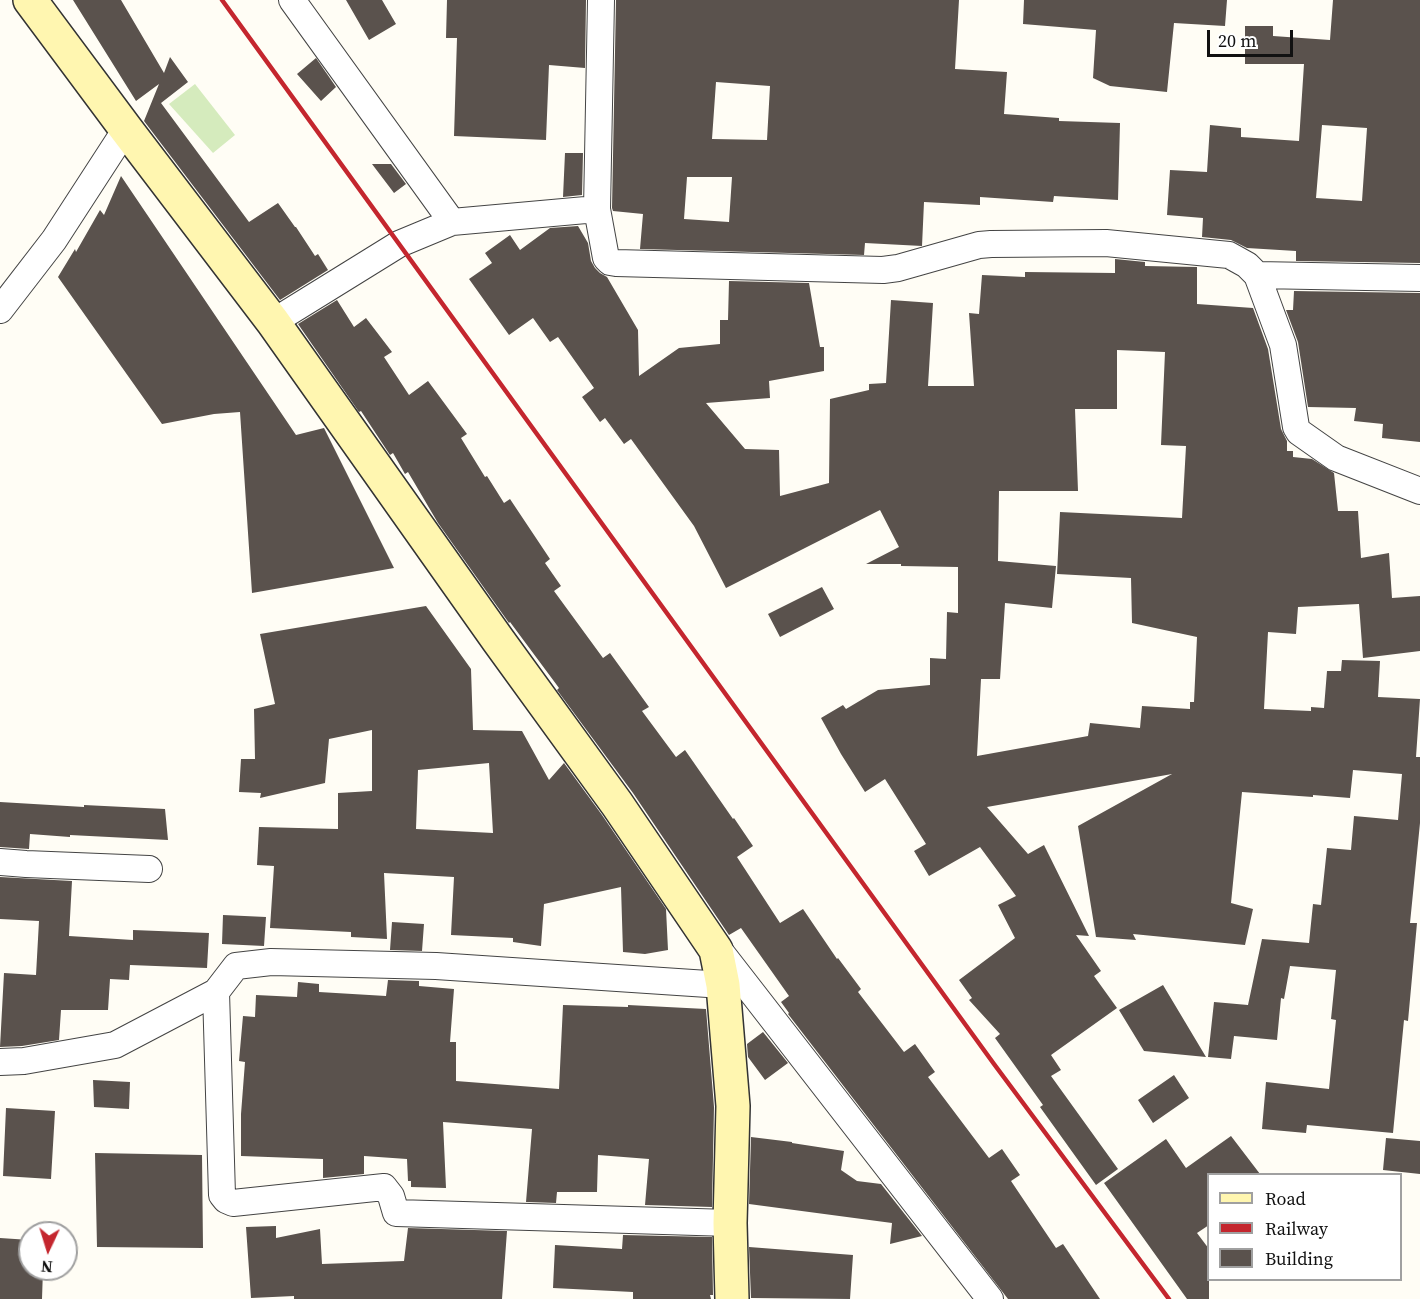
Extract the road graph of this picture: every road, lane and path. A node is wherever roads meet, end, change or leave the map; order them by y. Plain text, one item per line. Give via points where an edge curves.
1 (30, 0) edge
2 (292, 0) edge
3 (601, 0) edge
4 (126, 129) junction
5 (597, 209) junction
6 (452, 222) junction
7 (1257, 275) junction
8 (1420, 278) edge
9 (0, 310) edge
10 (273, 322) junction
11 (1420, 491) edge
12 (0, 862) edge
13 (149, 869) dead end
14 (710, 939) junction
15 (723, 985) junction
16 (216, 992) junction
17 (0, 1062) edge
18 (730, 1223) junction
19 (732, 1299) edge
20 (990, 1299) edge

1 - 4 street
2 - 6 street
3 - 5 street
4 - 9 street via 54,240
4 - 10 street
5 - 6 street
5 - 7 street via 606,258 616,263 891,270 979,245 1106,243 1229,255
6 - 10 street via 399,244
7 - 8 street
7 - 11 street via 1283,345 1299,432 1336,458
10 - 14 street
12 - 13 street
14 - 15 street
14 - 20 street
15 - 16 street via 436,966 271,962 236,966
15 - 18 street via 733,1106
16 - 17 street via 114,1045
16 - 18 street via 222,1195 226,1200 233,1203 384,1187 396,1213
18 - 19 street

